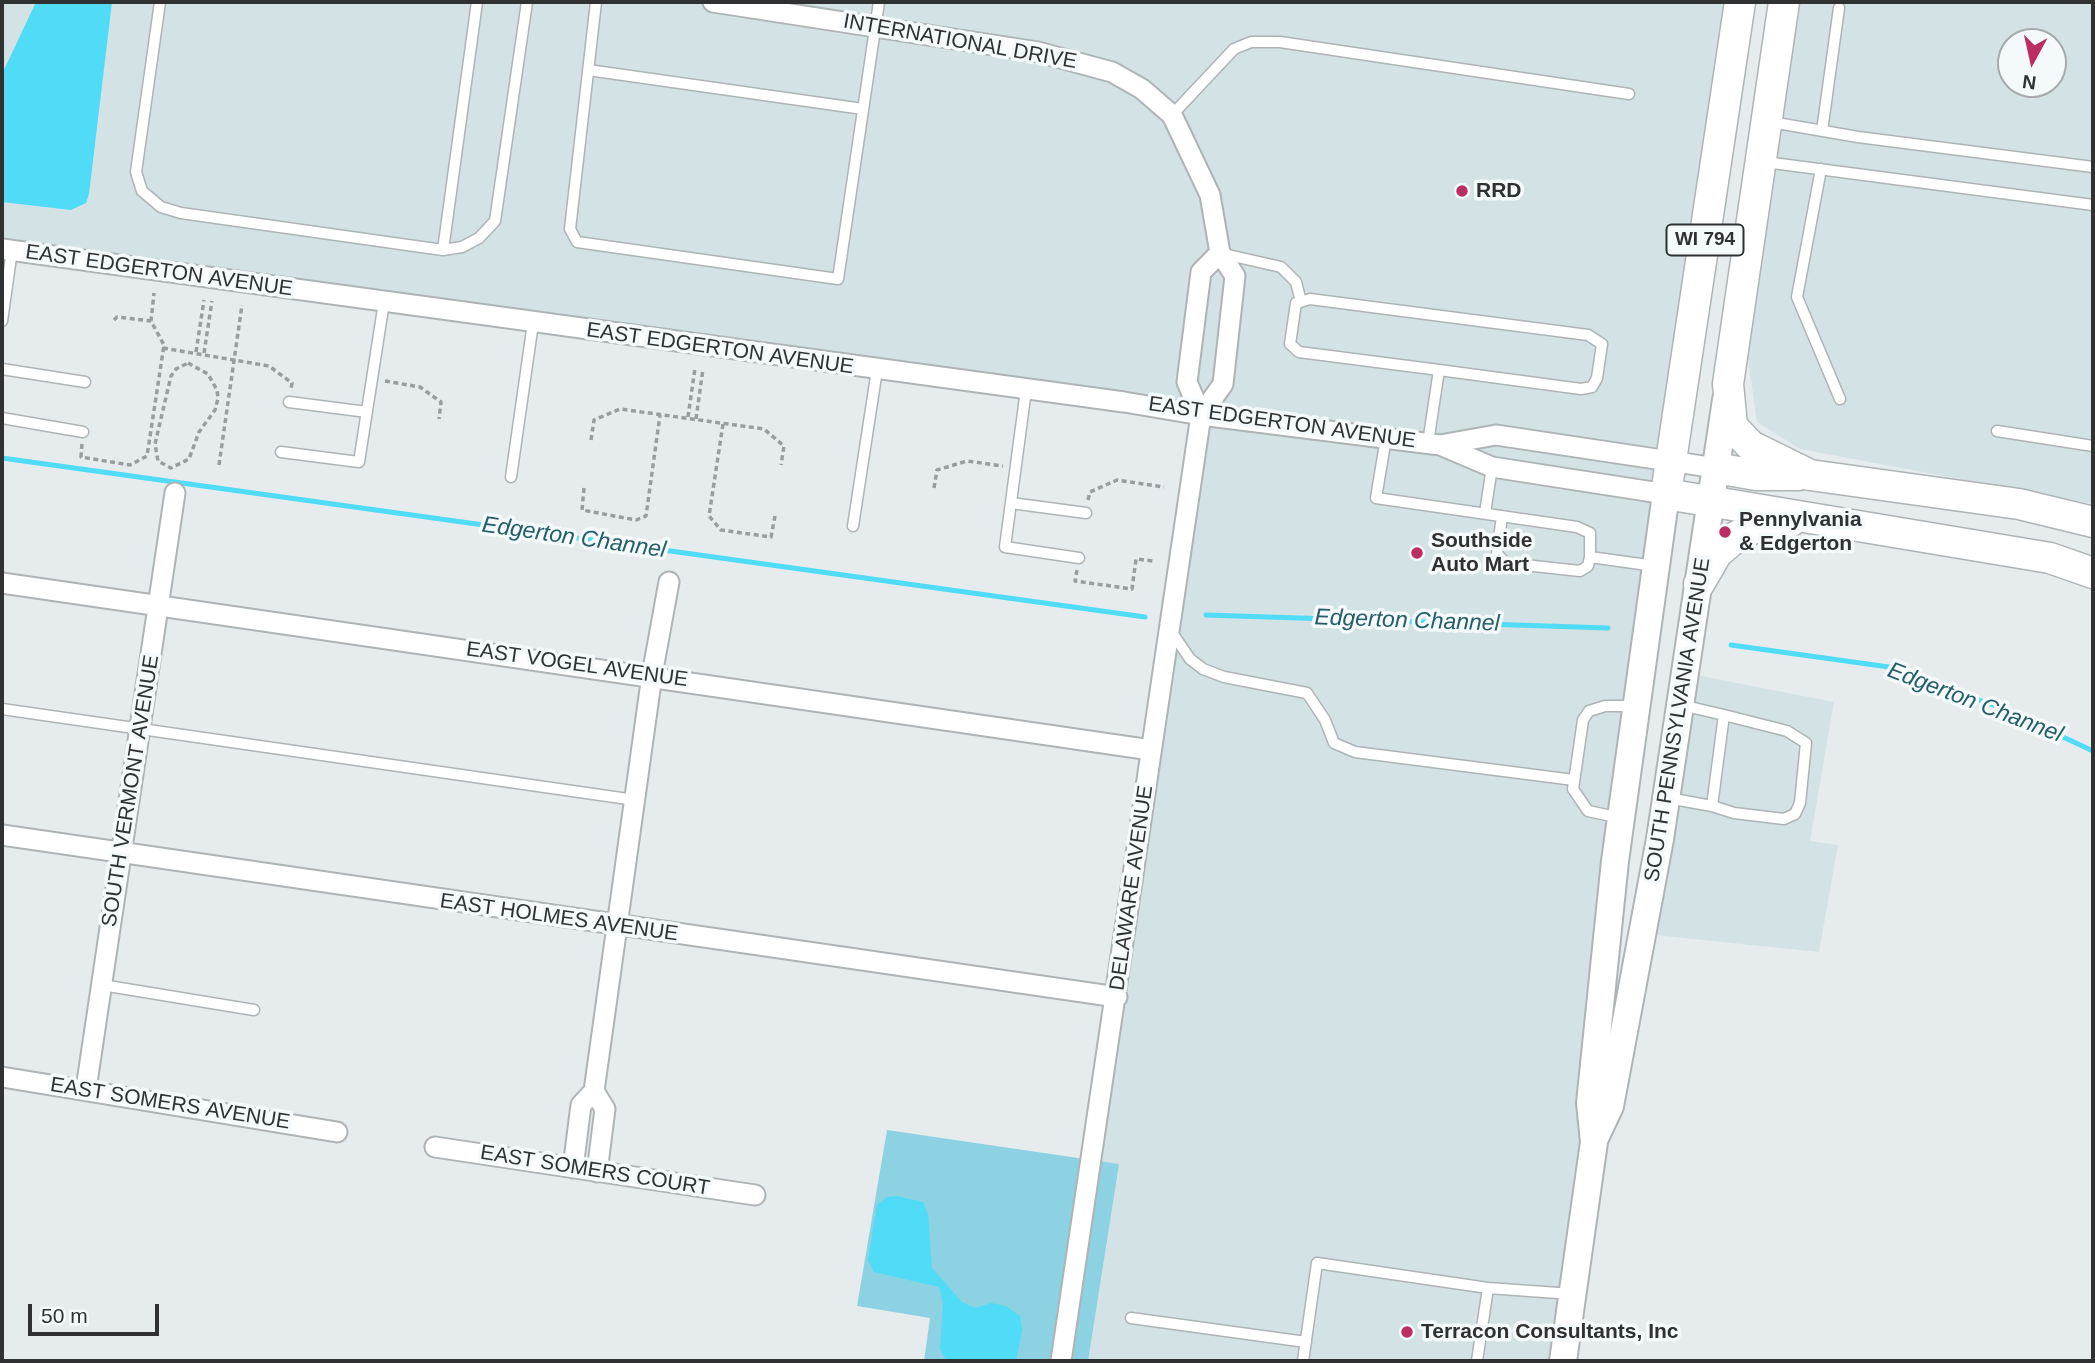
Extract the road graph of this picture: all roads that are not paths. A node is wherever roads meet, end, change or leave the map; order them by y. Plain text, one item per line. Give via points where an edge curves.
1 (160, 2) edge
2 (477, 2) edge
3 (527, 2) edge
4 (596, 2) edge
5 (713, 2) edge
6 (879, 2) edge
7 (1740, 2) edge
8 (1784, 2) edge
9 (1839, 8) dead end
10 (875, 27) junction
11 (588, 70) junction
12 (1629, 94) dead end
13 (863, 109) junction
14 (1172, 116) junction
15 (1767, 121) junction
16 (1822, 131) junction
17 (1761, 162) junction
18 (2093, 167) edge
19 (1821, 169) junction
20 (2093, 205) edge
21 (7, 249) edge
22 (443, 250) junction
23 (1220, 253) junction
24 (384, 302) junction
25 (1301, 302) junction
26 (2, 321) edge
27 (533, 323) junction
28 (2, 369) edge
29 (877, 370) junction
30 (1438, 370) junction
31 (85, 382) dead end
32 (1728, 384) junction
33 (1026, 390) junction
34 (1840, 399) dead end
35 (289, 402) dead end
36 (367, 412) junction
37 (1201, 415) junction
38 (2, 418) edge
39 (1997, 431) dead end
40 (83, 432) road end
41 (1385, 438) junction
42 (1434, 444) junction
43 (2093, 446) edge
44 (281, 452) dead end
45 (1671, 462) junction
46 (1492, 467) junction
47 (1716, 468) junction
48 (1810, 475) junction
49 (511, 477) dead end
50 (175, 494) dead end
51 (1666, 494) junction
52 (1011, 502) junction
53 (1711, 502) junction
54 (1086, 513) dead end
55 (1485, 513) junction
56 (1502, 516) junction
57 (1817, 519) junction
58 (2093, 522) edge
59 (853, 526) dead end
60 (1590, 557) junction
61 (1079, 558) dead end
62 (1656, 566) junction
63 (2093, 573) edge
64 (669, 582) dead end
65 (2, 583) edge
66 (1699, 584) junction
67 (159, 605) junction
68 (1170, 628) junction
69 (652, 675) junction
70 (1681, 705) junction
71 (1636, 706) junction
72 (2, 709) edge
73 (1724, 715) junction
74 (140, 729) junction
75 (1151, 750) junction
76 (1574, 780) junction
77 (1667, 798) junction
78 (635, 800) junction
79 (1712, 806) junction
80 (1621, 825) junction
81 (2, 835) edge
82 (1660, 839) junction
83 (121, 854) junction
84 (616, 926) junction
85 (102, 985) junction
86 (1117, 997) junction
87 (254, 1010) dead end
88 (2, 1077) edge
89 (86, 1089) junction
90 (594, 1091) junction
91 (341, 1132) dead end
92 (1594, 1142) junction
93 (435, 1147) dead end
94 (573, 1168) junction
95 (597, 1172) junction
96 (755, 1195) dead end
97 (1488, 1288) junction
98 (1572, 1294) junction
99 (1130, 1318) dead end
100 (1306, 1342) junction
101 (1061, 1361) edge
102 (1303, 1361) edge
103 (1477, 1361) edge
104 (1563, 1361) edge

1 - 22 lane via 136,172 142,191 161,206 181,213
2 - 22 lane
3 - 22 lane via 495,221 479,238
4 - 11 lane
5 - 10 street, INTERNATIONAL DRIVE
6 - 10 lane
7 - 45 main road, SOUTH PENNSYLVANIA AVENUE / WI 794
8 - 15 main road, SOUTH PENNSYLVANIA AVENUE / WI 794
9 - 16 lane
10 - 13 lane
10 - 14 street, INTERNATIONAL DRIVE via 1038,52 1086,64 1142,89
11 - 13 lane
11 - 13 lane via 570,229 577,242 824,278 838,279
12 - 14 lane via 1251,41 1234,50
14 - 23 street, INTERNATIONAL DRIVE via 1210,195
15 - 16 lane
15 - 17 main road, SOUTH PENNSYLVANIA AVENUE / WI 794
16 - 18 lane
17 - 19 lane
17 - 32 main road, SOUTH PENNSYLVANIA AVENUE / WI 794
19 - 20 lane
19 - 34 lane via 1797,297
21 - 24 street, EAST EDGERTON AVENUE
21 - 26 lane
23 - 25 lane via 1281,267 1296,282
23 - 37 street via 1201,272 1187,382
23 - 37 street, INTERNATIONAL DRIVE via 1235,276 1223,384
24 - 27 street, EAST EDGERTON AVENUE
24 - 36 lane
25 - 30 lane via 1294,308 1290,344 1299,352
25 - 30 lane via 1310,299 1588,335 1602,344 1597,378 1592,387 1581,389
27 - 29 street, EAST EDGERTON AVENUE
27 - 49 lane
28 - 31 lane
29 - 33 street, EAST EDGERTON AVENUE
29 - 59 lane
30 - 42 lane
32 - 47 main road, SOUTH PENNSYLVANIA AVENUE
32 - 48 main road, WI 794 via 1729,414 1740,437
33 - 37 street, EAST EDGERTON AVENUE
33 - 52 lane
35 - 36 lane
36 - 44 lane via 359,462
37 - 41 street, EAST EDGERTON AVENUE
37 - 68 street, DELAWARE AVENUE
38 - 40 lane
39 - 43 lane
41 - 42 street, EAST EDGERTON AVENUE
41 - 55 lane via 1376,498
42 - 45 street, EAST EDGERTON AVENUE via 1496,435
42 - 46 street, EAST EDGERTON AVENUE
45 - 47 street, EAST EDGERTON AVENUE
45 - 51 main road, SOUTH PENNSYLVANIA AVENUE / WI 794
46 - 51 street, EAST EDGERTON AVENUE
46 - 55 lane
47 - 48 main road via 1756,475
47 - 53 main road, SOUTH PENNSYLVANIA AVENUE
48 - 58 main road, WI 794 via 2019,504
50 - 67 street, SOUTH VERMONT AVENUE
51 - 53 main road
51 - 62 main road, SOUTH PENNSYLVANIA AVENUE
52 - 54 lane
52 - 61 lane via 1005,547
53 - 57 main road
53 - 66 main road, SOUTH PENNSYLVANIA AVENUE
55 - 56 lane
56 - 60 lane via 1585,529 1592,540
56 - 60 lane via 1497,554 1507,563 1580,571 1588,566
57 - 63 main road via 2050,558
57 - 66 main road via 1765,523 1737,536 1717,553
60 - 62 lane
62 - 71 main road, SOUTH PENNSYLVANIA AVENUE
64 - 69 street
65 - 67 street, EAST VOGEL AVENUE
66 - 70 main road, SOUTH PENNSYLVANIA AVENUE
67 - 69 street, EAST VOGEL AVENUE
67 - 74 street, SOUTH VERMONT AVENUE
68 - 75 street, DELAWARE AVENUE
68 - 76 lane via 1190,659 1203,669 1307,694 1334,743 1355,752
69 - 75 street, EAST VOGEL AVENUE
69 - 78 street
70 - 73 lane
70 - 77 main road, SOUTH PENNSYLVANIA AVENUE
71 - 76 lane via 1589,711 1583,720
71 - 80 main road, SOUTH PENNSYLVANIA AVENUE
72 - 74 lane
73 - 79 lane
73 - 79 lane via 1787,732 1806,743 1800,803 1795,814 1784,819
74 - 78 lane
74 - 83 street, SOUTH VERMONT AVENUE
75 - 86 street, DELAWARE AVENUE
76 - 80 lane via 1573,789 1588,811
77 - 79 lane
77 - 82 main road, SOUTH PENNSYLVANIA AVENUE
78 - 84 street
80 - 82 main road
80 - 92 main road, SOUTH PENNSYLVANIA AVENUE via 1590,1103
81 - 83 street, EAST HOLMES AVENUE
82 - 92 main road, SOUTH PENNSYLVANIA AVENUE via 1610,1106
83 - 84 street, EAST HOLMES AVENUE
83 - 85 street, SOUTH VERMONT AVENUE
84 - 86 street, EAST HOLMES AVENUE
84 - 90 street
85 - 87 lane
85 - 89 street, SOUTH VERMONT AVENUE
86 - 101 street, DELAWARE AVENUE
88 - 89 street, EAST SOMERS AVENUE
89 - 91 street, EAST SOMERS AVENUE
90 - 94 street via 582,1105
90 - 95 street via 605,1109
92 - 98 main road, SOUTH PENNSYLVANIA AVENUE
93 - 94 street, EAST SOMERS COURT
94 - 95 street, EAST SOMERS COURT
95 - 96 street, EAST SOMERS COURT
97 - 98 lane
97 - 100 lane via 1317,1263
97 - 103 lane
98 - 104 main road, SOUTH PENNSYLVANIA AVENUE
99 - 100 lane
100 - 102 lane

